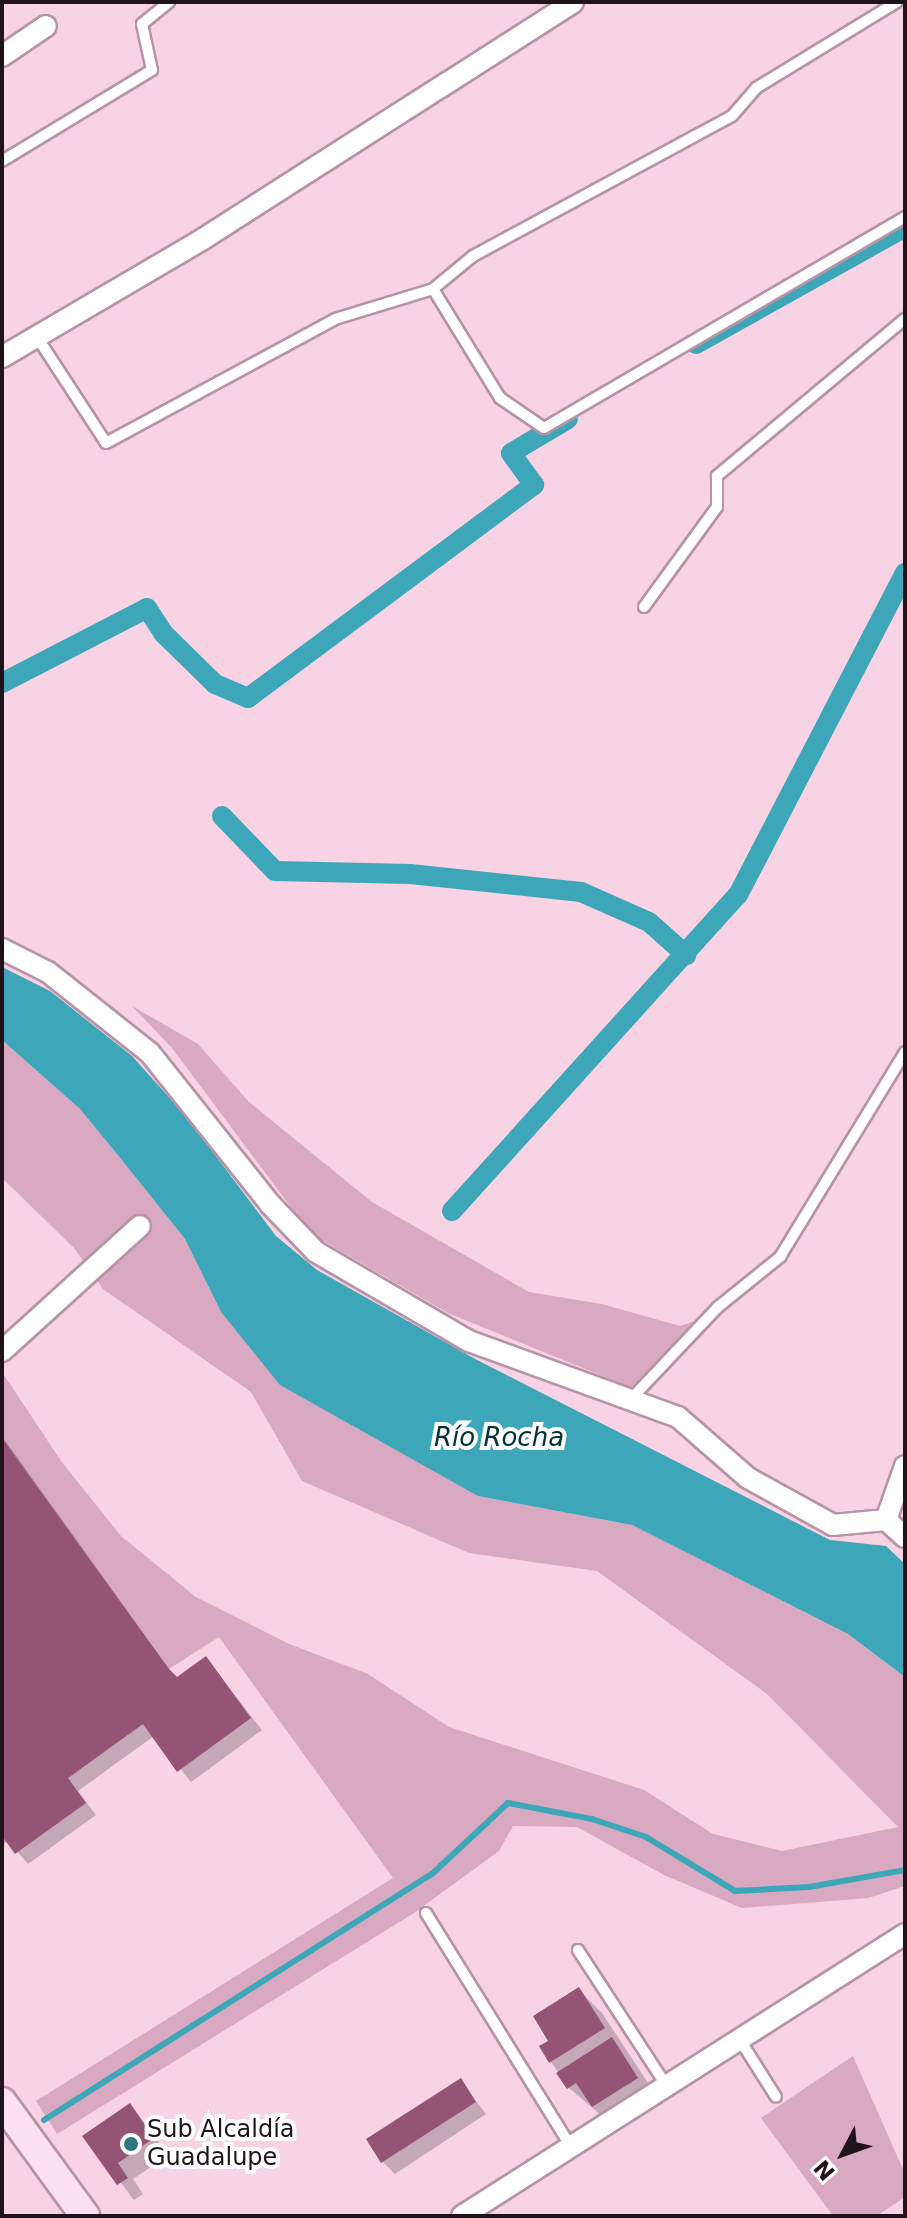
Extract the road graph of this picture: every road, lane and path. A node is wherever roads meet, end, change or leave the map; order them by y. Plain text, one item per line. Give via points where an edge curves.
1 (169, 2) edge
2 (573, 2) edge
3 (897, 2) edge
4 (46, 26) dead end
5 (2, 56) edge
6 (2, 161) edge
7 (905, 217) edge
8 (433, 289) junction
9 (905, 319) edge
10 (37, 337) junction
11 (2, 357) edge
12 (644, 607) dead end
13 (2, 949) edge
14 (905, 1052) edge
15 (140, 1226) dead end
16 (2, 1351) edge
17 (630, 1400) junction
18 (905, 1466) edge
19 (886, 1520) junction
20 (905, 1537) edge
21 (426, 1913) dead end
22 (905, 1934) edge
23 (578, 1950) dead end
24 (740, 2040) junction
25 (666, 2085) junction
26 (776, 2097) dead end
27 (2, 2102) edge
28 (572, 2149) junction
29 (85, 2216) edge
30 (462, 2216) edge

1 - 6 lane via 142,24 152,70
2 - 10 street via 203,239
3 - 8 lane via 756,88 732,116 473,256
4 - 5 street
7 - 8 lane via 544,428 500,398
8 - 10 lane via 335,319 106,443
9 - 12 lane via 717,476 717,507
10 - 11 street
13 - 17 street via 48,972 150,1053 270,1204 316,1252 469,1341
14 - 17 lane via 780,1257 718,1307
15 - 16 street
17 - 19 street via 678,1417 748,1478 833,1525
18 - 19 street
19 - 20 street
21 - 28 lane
22 - 24 street
23 - 25 lane
24 - 25 street
24 - 26 lane
25 - 28 street
27 - 29 main road
28 - 30 street

